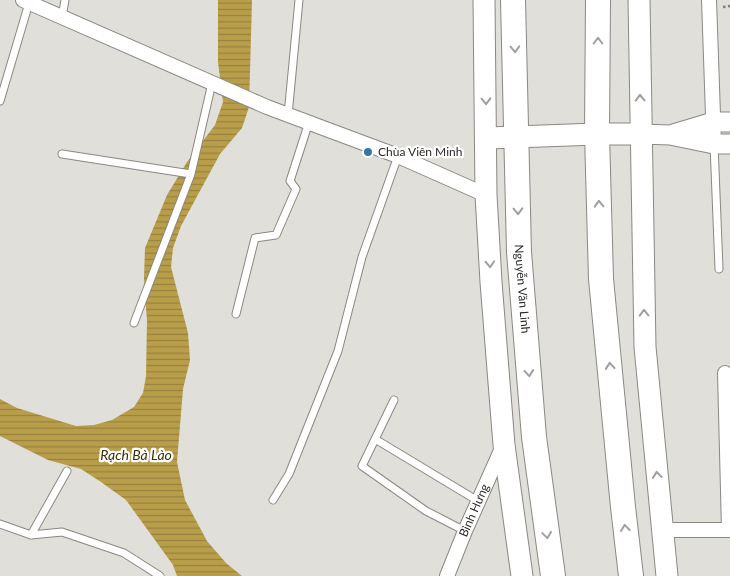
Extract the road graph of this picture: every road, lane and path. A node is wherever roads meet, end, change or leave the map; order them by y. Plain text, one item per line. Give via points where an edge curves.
1 (65, 0) edge
2 (299, 0) edge
3 (484, 0) edge
4 (514, 0) edge
5 (598, 0) edge
6 (639, 0) edge
7 (709, 0) edge
8 (26, 1) edge
9 (62, 17) junction
10 (212, 82) junction
11 (0, 101) edge
12 (288, 115) junction
13 (309, 122) junction
14 (721, 122) edge
15 (597, 134) junction
16 (640, 134) junction
17 (670, 135) junction
18 (517, 137) junction
19 (487, 138) junction
20 (722, 144) edge
21 (62, 154) dead end
22 (398, 156) junction
23 (191, 174) junction
24 (486, 196) junction
25 (719, 269) dead end
26 (236, 314) dead end
27 (134, 323) dead end
28 (725, 373) dead end
29 (394, 400) dead end
30 (375, 439) junction
31 (504, 445) junction
32 (67, 471) dead end
33 (273, 500) dead end
34 (478, 501) junction
35 (0, 524) edge
36 (663, 530) junction
37 (729, 530) edge
38 (465, 531) junction
39 (32, 536) junction
40 (160, 576) edge
41 (447, 576) edge
42 (522, 576) edge
43 (553, 576) edge
44 (631, 576) edge
45 (667, 576) edge

1 - 9 lane
2 - 12 lane
3 -> 19 main road
4 -> 18 highway, Nguyễn Văn Linh
15 -> 5 highway
16 -> 6 main road
7 - 14 street
8 - 9 street
8 - 11 lane
9 - 10 street
10 - 12 street
10 - 23 lane
12 - 13 street
13 - 22 street
13 - 26 lane via 290,181 296,189 276,235 255,238
14 - 17 street
14 - 20 street
15 - 16 main road
15 - 18 main road
44 -> 15 highway via 602,287
16 - 17 street
36 -> 16 main road via 645,347
17 - 20 street
18 - 19 main road
18 -> 43 highway, Nguyễn Văn Linh via 520,261 534,437
19 - 24 main road
20 - 25 lane
21 - 23 lane
22 - 24 street
22 - 33 lane via 362,257 338,351 289,474
23 - 27 lane
24 -> 31 main road
28 - 37 street
29 - 30 lane
30 - 34 lane
30 - 38 lane via 362,466 426,510
31 - 34 street, Bình Hưng
31 - 42 main road
32 - 39 lane
34 - 38 street, Bình Hưng
35 - 39 lane
36 - 37 street
36 - 45 main road
38 - 41 street, Bình Hưng
39 - 40 lane via 62,532 124,553

